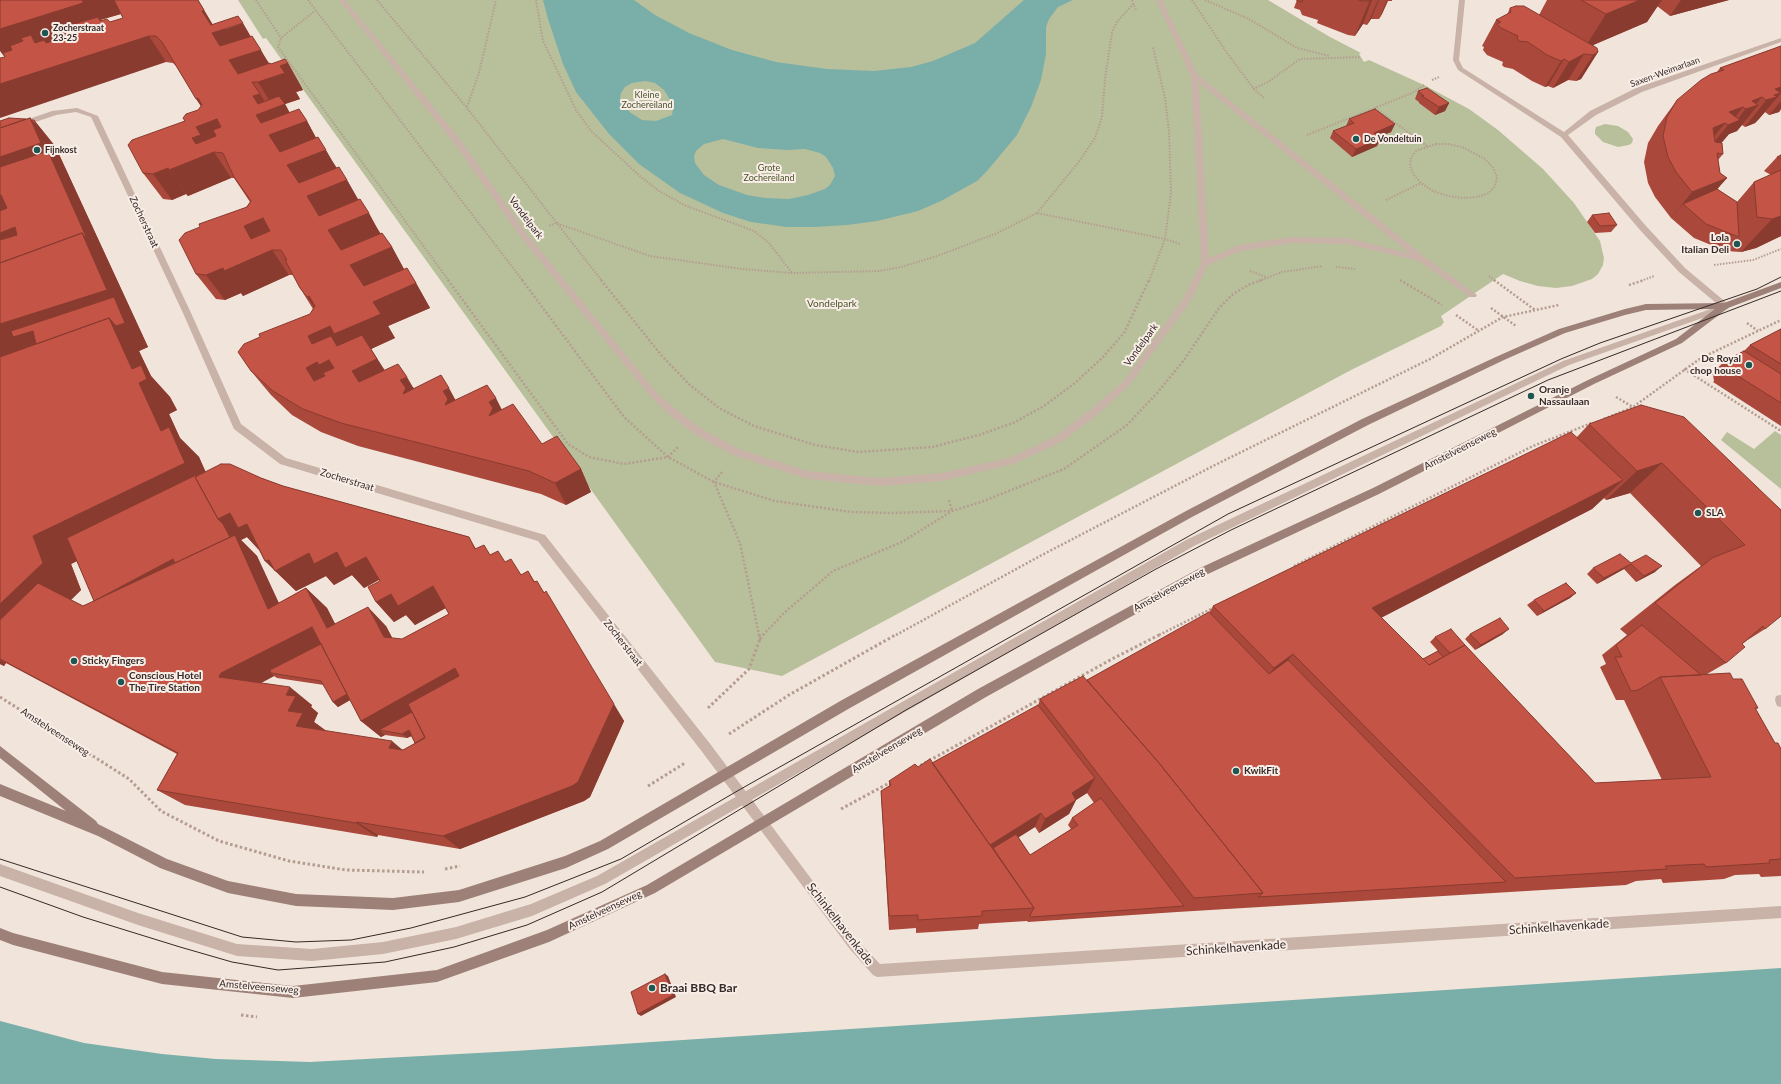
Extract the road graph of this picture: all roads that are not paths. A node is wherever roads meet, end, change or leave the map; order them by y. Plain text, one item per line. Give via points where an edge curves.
1 (342, 0) edge
2 (1159, 0) edge
3 (1462, 0) edge
4 (1781, 40) edge
5 (1195, 76) junction
6 (0, 132) edge
7 (1564, 135) junction
8 (1422, 259) junction
9 (1205, 263) junction
10 (1781, 285) edge
11 (1473, 294) dead end
12 (1725, 306) junction
13 (0, 751) edge
14 (725, 773) junction
15 (0, 790) edge
16 (744, 798) junction
17 (764, 823) junction
18 (102, 832) junction
19 (0, 870) edge
20 (1781, 912) edge
21 (0, 934) edge

1 - 9 street, Vondelpark via 457,142 526,237 654,395 699,432 736,452 807,475 881,482 942,477 1014,460 1060,438 1125,385 1187,300
2 - 5 street, Vondelpark
3 - 7 street via 1456,60 1460,69
4 - 7 street, Saxen-Weimarlaan via 1639,90 1593,113
5 - 8 street, Vondelpark
5 - 9 street, Vondelpark
6 - 14 street, Zocherstraat via 55,113 77,110 94,116 237,426 283,461 541,538
7 - 12 street via 1682,270
8 - 9 street, Vondelpark via 1347,241 1290,240 1239,248
8 - 11 street, Vondelpark
10 - 12 main road, Amstelveenseweg
12 - 14 main road, Amstelveenseweg via 1646,307 1562,331 1494,361 1365,422 1189,514 866,692
12 - 16 street, Amstelveenseweg via 1566,363 1190,542
12 - 17 main road, Amstelveenseweg via 1679,341 1591,382 1376,491 1204,571 982,693
13 - 18 main road
14 - 16 street, Zocherstraat
14 - 18 main road, Amstelveenseweg via 642,824 566,862 459,896 393,904 296,900 228,887 164,864
15 - 18 main road, Amstelveenseweg
16 - 17 street, Zocherstraat
16 - 19 street, Amstelveenseweg via 601,880 532,910 456,933 383,948 312,955 237,950 138,919
17 - 20 street, Schinkelhavenkade via 853,944 877,971
17 - 21 main road, Amstelveenseweg via 624,901 549,936 437,976 293,992 162,978

